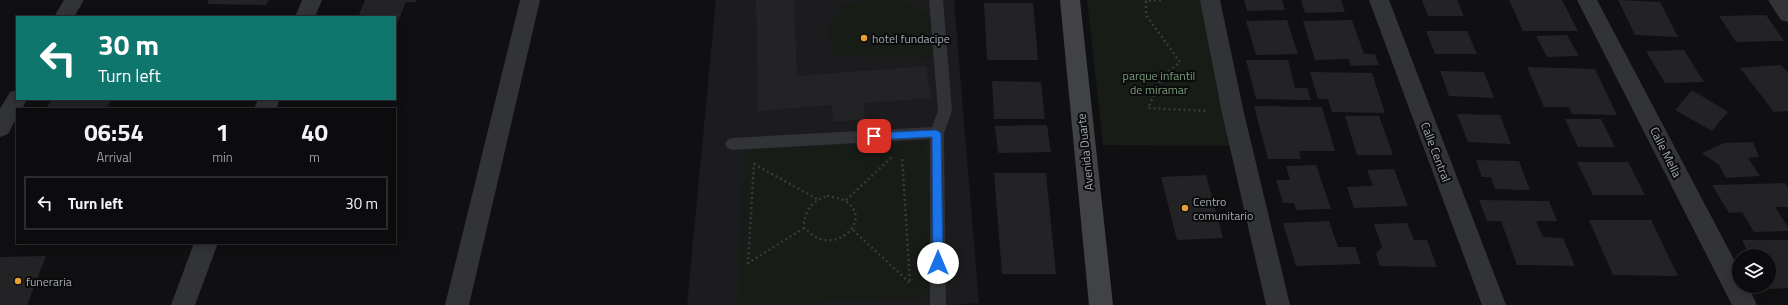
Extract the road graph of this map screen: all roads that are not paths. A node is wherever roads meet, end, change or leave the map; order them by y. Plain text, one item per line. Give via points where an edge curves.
1 (74, 0) edge
2 (312, 0) edge
3 (530, 0) edge
4 (936, 0) edge
5 (1070, 0) edge
6 (1210, 0) edge
7 (1379, 0) edge
8 (1587, 0) edge
9 (1778, 0) edge
10 (1788, 15) edge
11 (65, 16) edge
12 (305, 16) edge
13 (16, 100) edge
14 (0, 128) edge
15 (936, 133) junction
16 (732, 144) dead end
17 (206, 244) edge
18 (183, 305) edge
19 (457, 305) edge
20 (938, 305) edge
21 (1101, 305) edge
22 (1278, 305) edge
23 (1494, 305) edge
24 (1745, 305) edge

1 - 11 street
2 - 12 street
3 - 19 street
4 - 15 lane via 945,111
5 - 21 main road, Avenida Duarte
6 - 22 street via 1233,113
7 - 23 street, Calle Central
8 - 24 street, Calle Mella
9 - 10 street
13 - 14 street
15 - 16 lane
15 - 20 lane
17 - 18 street

